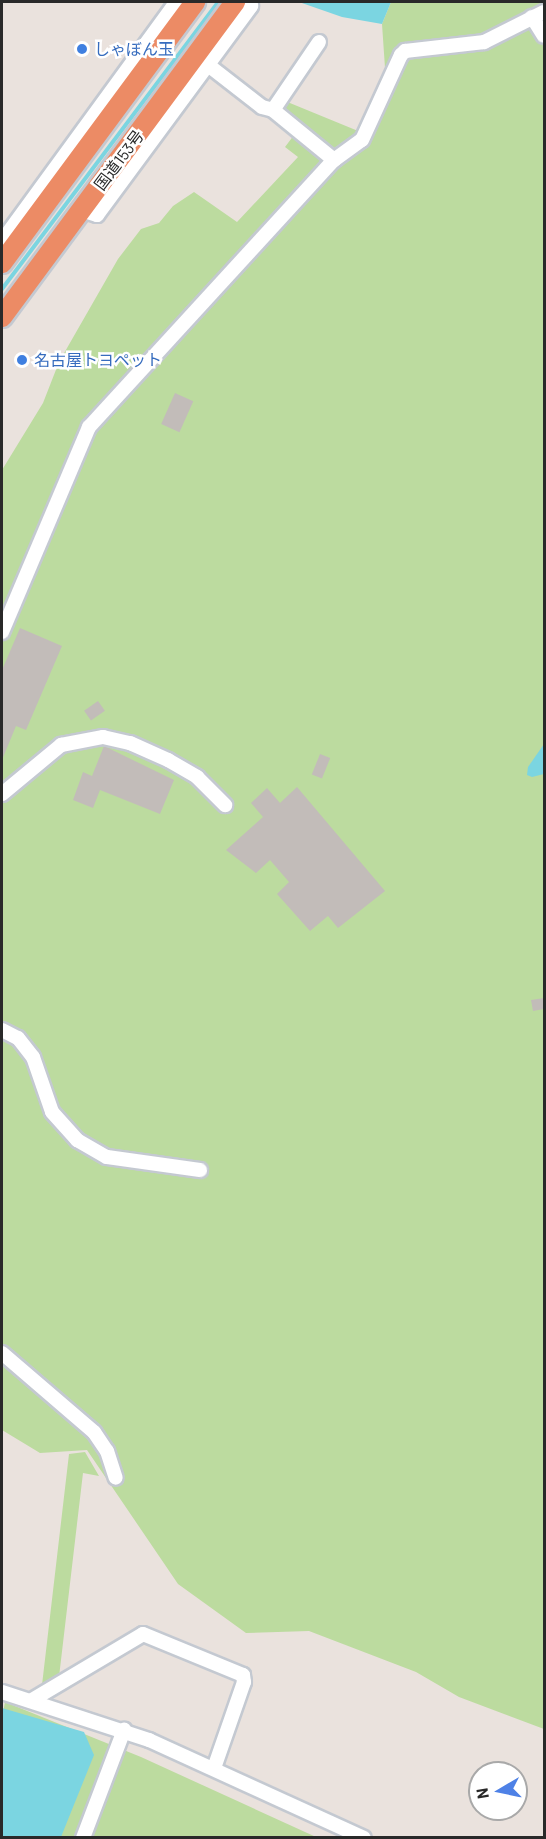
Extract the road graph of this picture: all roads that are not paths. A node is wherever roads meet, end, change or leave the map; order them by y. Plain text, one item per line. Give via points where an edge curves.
1 (176, 2) edge
2 (195, 2) edge
3 (235, 2) edge
4 (250, 2) edge
5 (538, 14) edge
6 (544, 36) edge
7 (319, 42) dead end
8 (208, 65) junction
9 (273, 110) junction
10 (334, 160) junction
11 (81, 210) junction
12 (2, 241) edge
13 (2, 263) edge
14 (4, 309) edge
15 (2, 632) edge
16 (2, 794) edge
17 (225, 806) dead end
18 (2, 1030) edge
19 (200, 1170) dead end
20 (2, 1353) edge
21 (116, 1478) dead end
22 (2, 1692) edge
23 (32, 1700) junction
24 (124, 1730) junction
25 (213, 1768) junction
26 (84, 1838) edge
27 (364, 1838) edge

1 - 12 street
2 - 13 highway, 国道153号
3 - 11 highway, 国道153号
4 - 8 street
5 - 6 street
5 - 10 street via 484,42 405,51 396,61 367,134
7 - 9 street
8 - 9 street via 262,107
8 - 11 street via 97,215
9 - 10 street
10 - 15 street via 90,427
11 - 14 highway, 国道153号
16 - 17 street via 61,745 103,737 130,743 168,760 197,777
18 - 19 street via 18,1038 33,1057 52,1112 77,1140 107,1157
20 - 21 street via 94,1432 107,1451
22 - 23 street
23 - 24 street
23 - 25 street via 143,1634 243,1675 244,1682
24 - 25 street
24 - 26 street
25 - 27 street

